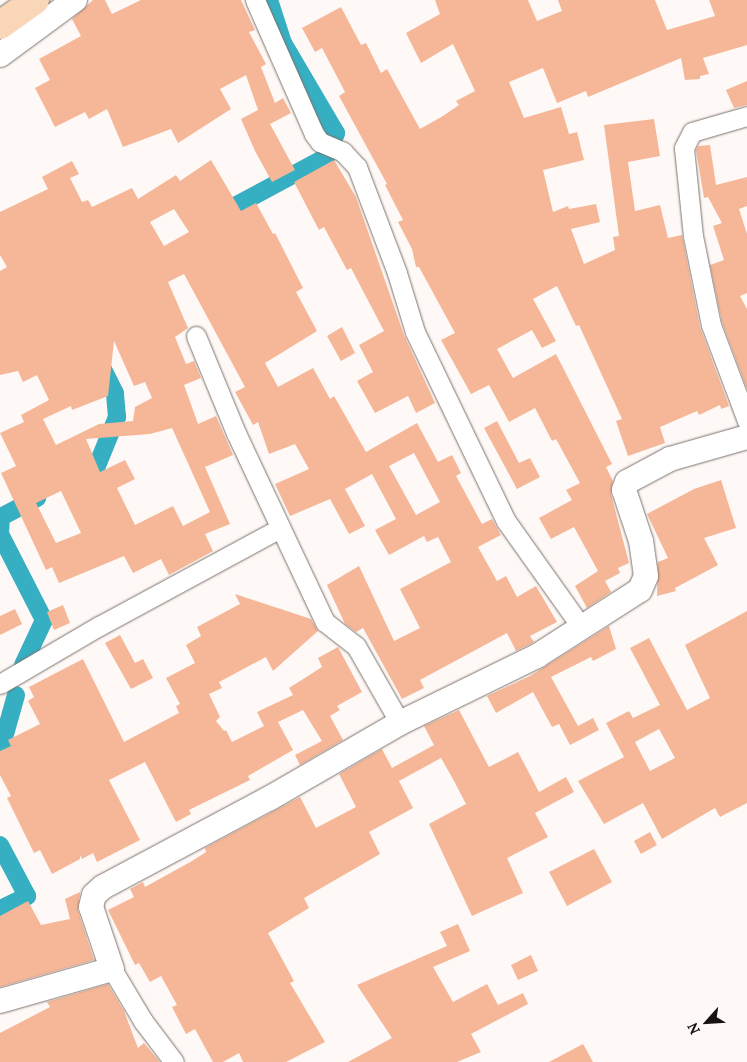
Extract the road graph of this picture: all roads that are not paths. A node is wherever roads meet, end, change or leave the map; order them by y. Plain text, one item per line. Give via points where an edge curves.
1 (35, 0) edge
2 (76, 0) edge
3 (255, 0) edge
4 (0, 25) edge
5 (0, 55) edge
6 (747, 116) edge
7 (196, 336) dead end
8 (747, 421) edge
9 (747, 437) edge
10 (280, 528) junction
11 (582, 628) junction
12 (0, 684) edge
13 (400, 723) junction
14 (112, 969) junction
15 (0, 1001) edge
16 (174, 1062) edge

1 - 4 main road
2 - 5 street
3 - 11 street via 320,142 343,152 357,167 397,273 415,332 497,504
6 - 8 street via 692,132 684,148 693,236 711,325
7 - 10 street
9 - 11 street via 670,459 627,482 624,490 641,541 646,576 640,590
10 - 12 street
10 - 13 street via 325,622 356,646
11 - 13 street via 537,656
13 - 14 street via 270,798 103,887 94,896 91,908
14 - 15 street
14 - 16 street via 143,1021

